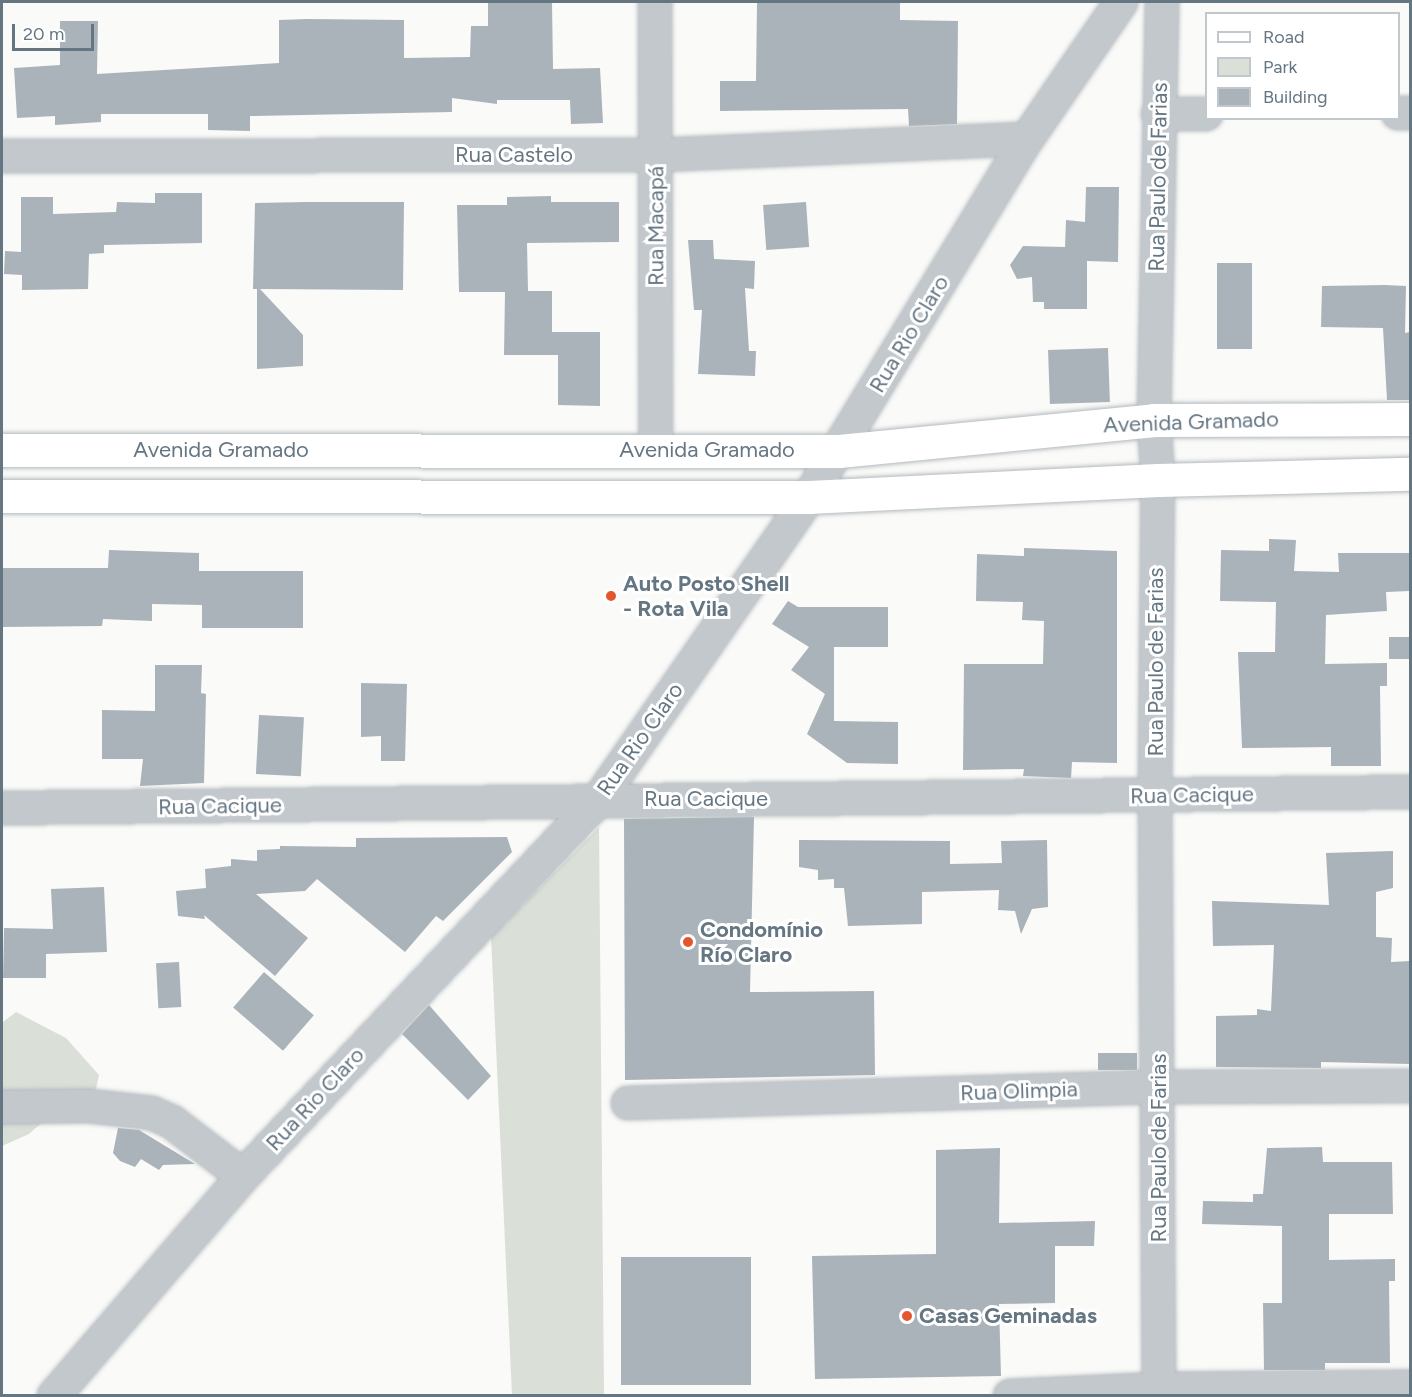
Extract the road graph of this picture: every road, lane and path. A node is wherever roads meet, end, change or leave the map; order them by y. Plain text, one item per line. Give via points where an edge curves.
1 (655, 2) edge
2 (1121, 2) edge
3 (1162, 2) edge
4 (1158, 114) junction
5 (1205, 114) edge
6 (1027, 139) junction
7 (656, 155) junction
8 (2, 156) edge
9 (1410, 419) edge
10 (1154, 420) junction
11 (2, 450) edge
12 (656, 450) junction
13 (839, 451) junction
14 (1410, 474) edge
15 (1158, 480) junction
16 (2, 496) edge
17 (809, 497) junction
18 (1410, 792) edge
19 (1155, 795) junction
20 (599, 799) junction
21 (2, 808) edge
22 (1410, 1086) edge
23 (1159, 1087) junction
24 (627, 1103) dead end
25 (2, 1107) edge
26 (243, 1176) junction
27 (1410, 1387) edge
28 (1159, 1392) edge
29 (54, 1395) edge
30 (1010, 1395) edge

1 - 7 street, Rua Macapá
2 - 6 street, Rua Rio Claro
3 - 4 street, Rua Paulo de Farias
4 - 5 street
4 - 10 street, Rua Paulo de Farias
6 - 7 street, Rua Castelo
6 - 13 street, Rua Rio Claro
7 - 8 street, Rua Castelo
7 - 12 street, Rua Macapá
9 - 10 street, Avenida Gramado
10 - 13 street, Avenida Gramado
10 - 15 street, Rua Paulo de Farias
11 - 12 street, Avenida Gramado
12 - 13 street, Avenida Gramado
13 - 17 street, Rua Rio Claro
14 - 15 street, Avenida Gramado
15 - 17 street, Avenida Gramado
15 - 19 street, Rua Paulo de Farias
16 - 17 street, Avenida Gramado
17 - 20 street, Rua Rio Claro
18 - 19 street, Rua Cacique
19 - 20 street, Rua Cacique via 854,801
19 - 23 street, Rua Paulo de Farias
20 - 21 street, Rua Cacique
20 - 26 street, Rua Rio Claro
22 - 23 street, Rua Olimpia
23 - 24 street, Rua Olimpia
23 - 28 street, Rua Paulo de Farias
25 - 26 street via 89,1106 152,1113 171,1122
26 - 29 street, Rua Rio Claro
27 - 28 street
28 - 30 street

